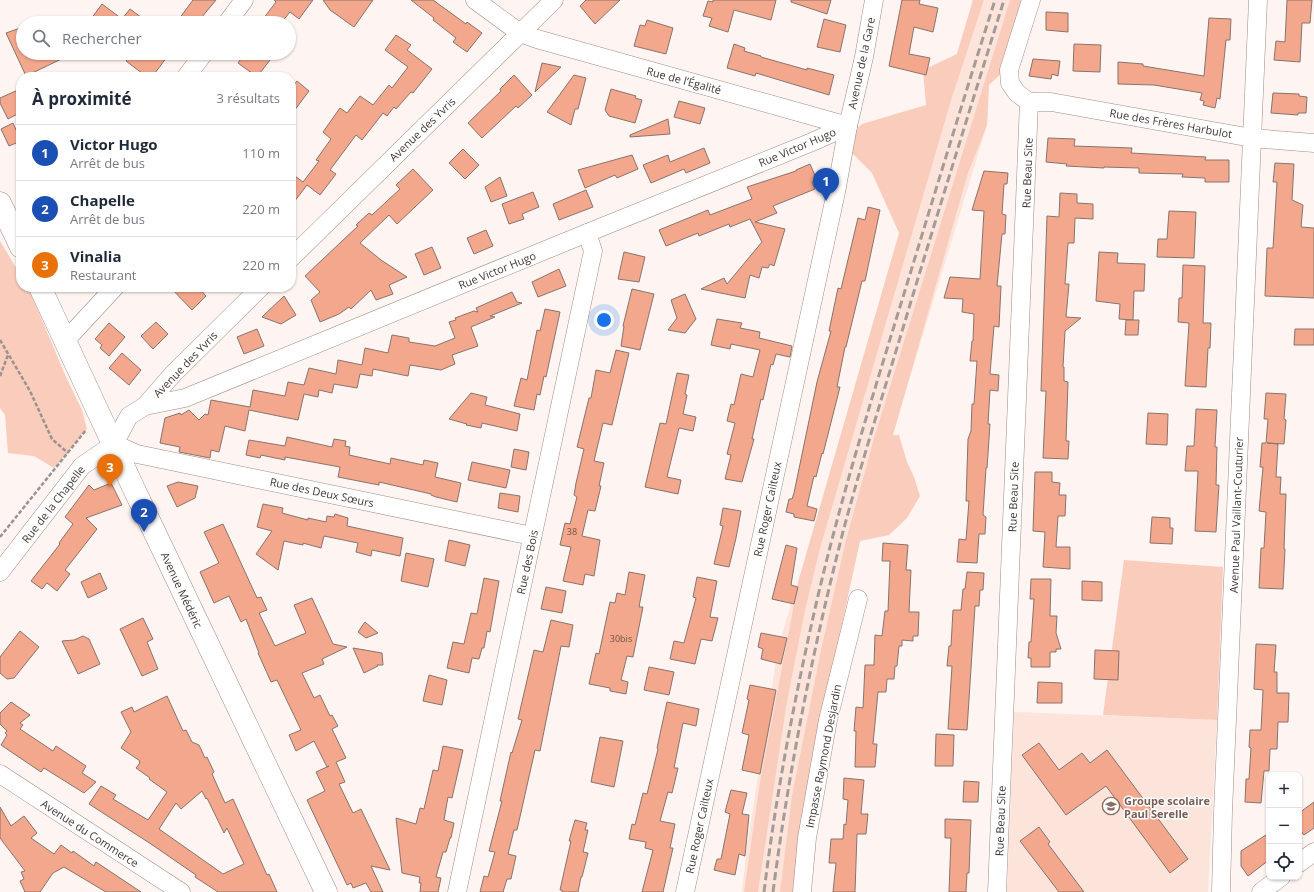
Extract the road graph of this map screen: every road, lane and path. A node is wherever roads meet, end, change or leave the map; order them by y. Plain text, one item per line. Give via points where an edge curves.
1 (244, 0) edge
2 (475, 0) edge
3 (554, 0) edge
4 (874, 0) edge
5 (1031, 0) edge
6 (1258, 0) edge
7 (231, 16) edge
8 (520, 33) junction
9 (199, 60) edge
10 (190, 72) edge
11 (1029, 102) junction
12 (848, 126) junction
13 (1252, 138) junction
14 (1314, 143) edge
15 (0, 203) edge
16 (587, 233) junction
17 (16, 237) edge
18 (296, 253) edge
19 (42, 292) edge
20 (110, 292) edge
21 (256, 292) edge
22 (0, 340) edge
23 (66, 341) junction
24 (8, 355) junction
25 (0, 376) edge
26 (145, 406) junction
27 (97, 409) junction
28 (114, 444) junction
29 (68, 453) junction
30 (532, 536) junction
31 (0, 537) edge
32 (0, 572) edge
33 (858, 599) dead end
34 (0, 774) edge
35 (1314, 852) edge
36 (1302, 861) edge
37 (1277, 880) edge
38 (181, 892) edge
39 (326, 892) edge
40 (457, 892) edge
41 (685, 892) edge
42 (802, 892) edge
43 (997, 892) edge
44 (1221, 892) edge
45 (1260, 892) edge

1 - 7 street
2 - 8 street, Rue de l’Égalité
3 - 8 street, Avenue des Yvris
4 - 12 street, Avenue de la Gare
5 - 11 street via 1009,70 1010,84 1017,94
6 - 13 street, Avenue Paul Vaillant-Couturier
8 - 12 street, Rue de l’Égalité
8 - 18 street, Avenue des Yvris
9 - 10 street
11 - 13 street, Rue des Frères Harbulot via 1051,102
11 - 43 street, Rue Beau Site
12 - 16 street, Rue Victor Hugo
12 - 41 street, Rue Roger Cailteux
13 - 14 street, Rue des Frères Harbulot
13 - 44 street, Avenue Paul Vaillant-Couturier
15 - 17 main road
16 - 26 street, Rue Victor Hugo via 186,398
16 - 30 street, Rue des Bois via 593,252
19 - 23 main road, Avenue Médéric
20 - 23 street
21 - 26 street, Avenue des Yvris via 173,374
22 - 24 path
23 - 27 main road, Avenue Médéric
24 - 25 path
24 - 29 path via 30,391 52,439
26 - 28 street, Avenue des Yvris via 129,416
27 - 28 main road, Avenue Médéric
27 - 29 path via 90,412 86,431
28 - 30 street, Rue des Deux Sœurs via 137,454
28 - 32 street, Rue de la Chapelle via 82,466
28 - 39 main road, Avenue Médéric
29 - 31 path
30 - 40 street, Rue des Bois
33 - 42 street, Impasse Raymond Desjardin via 828,720 807,838
34 - 38 street, Avenue du Commerce
35 - 36 street
37 - 45 street

